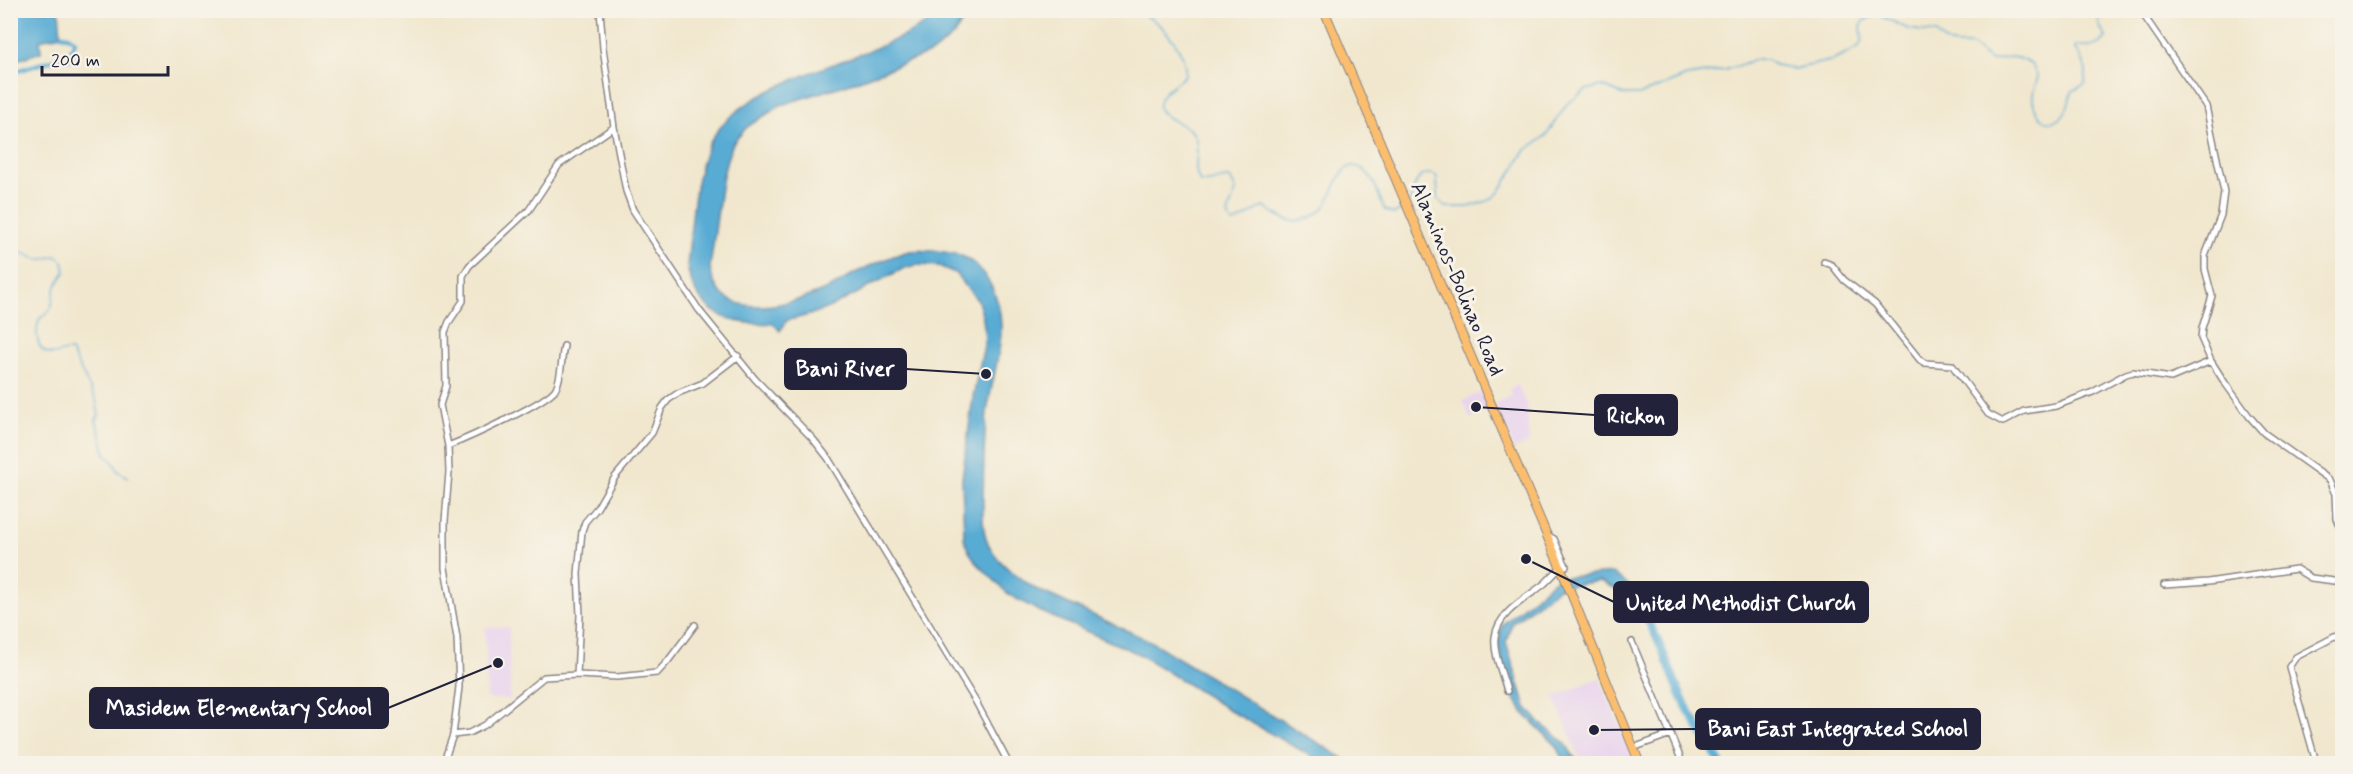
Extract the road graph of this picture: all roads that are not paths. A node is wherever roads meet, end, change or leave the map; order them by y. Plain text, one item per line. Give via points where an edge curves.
1 (600, 10) edge
2 (1324, 10) edge
3 (2140, 10) edge
4 (614, 127) junction
5 (1824, 262) dead end
6 (564, 346) dead end
7 (738, 356) junction
8 (2211, 361) junction
9 (448, 446) junction
10 (2343, 531) edge
11 (1563, 568) junction
12 (2343, 582) edge
13 (2164, 585) dead end
14 (694, 626) dead end
15 (2343, 633) edge
16 (1632, 642) dead end
17 (577, 675) junction
18 (1507, 691) dead end
19 (1671, 734) junction
20 (453, 735) junction
21 (1633, 748) junction
22 (443, 764) edge
23 (1009, 764) edge
24 (1640, 764) edge
25 (1683, 764) edge
26 (2314, 764) edge

1 - 4 street
2 - 11 main road, Alaminos-Bolinao Road
3 - 8 street via 2206,106 2222,181 2222,215 2204,263 2212,297 2201,338
4 - 7 street via 633,210 699,310
4 - 9 street via 559,165 530,210 465,272 463,301 445,332 446,386 440,411
5 - 8 street via 1833,265 1844,280 1875,303 1920,360 1952,365 1988,414 1999,421 2024,411 2056,406 2133,372 2170,378
6 - 9 street via 557,385 548,397
7 - 17 street via 703,383 668,400 652,434 615,477 585,522 578,574
7 - 23 street via 828,458 976,702
8 - 10 street via 2264,433 2331,480 2337,519
9 - 20 street via 445,568 457,638 459,687
11 - 18 street via 1498,626 1495,646
11 - 21 main road, Alaminos-Bolinao Road
12 - 13 street via 2316,579 2296,568
14 - 17 street via 657,673
15 - 26 street via 2296,657 2289,667
16 - 19 street
17 - 20 street via 544,677 486,725
19 - 21 street
19 - 25 street
20 - 22 street
21 - 24 main road, Alaminos-Bolinao Road

